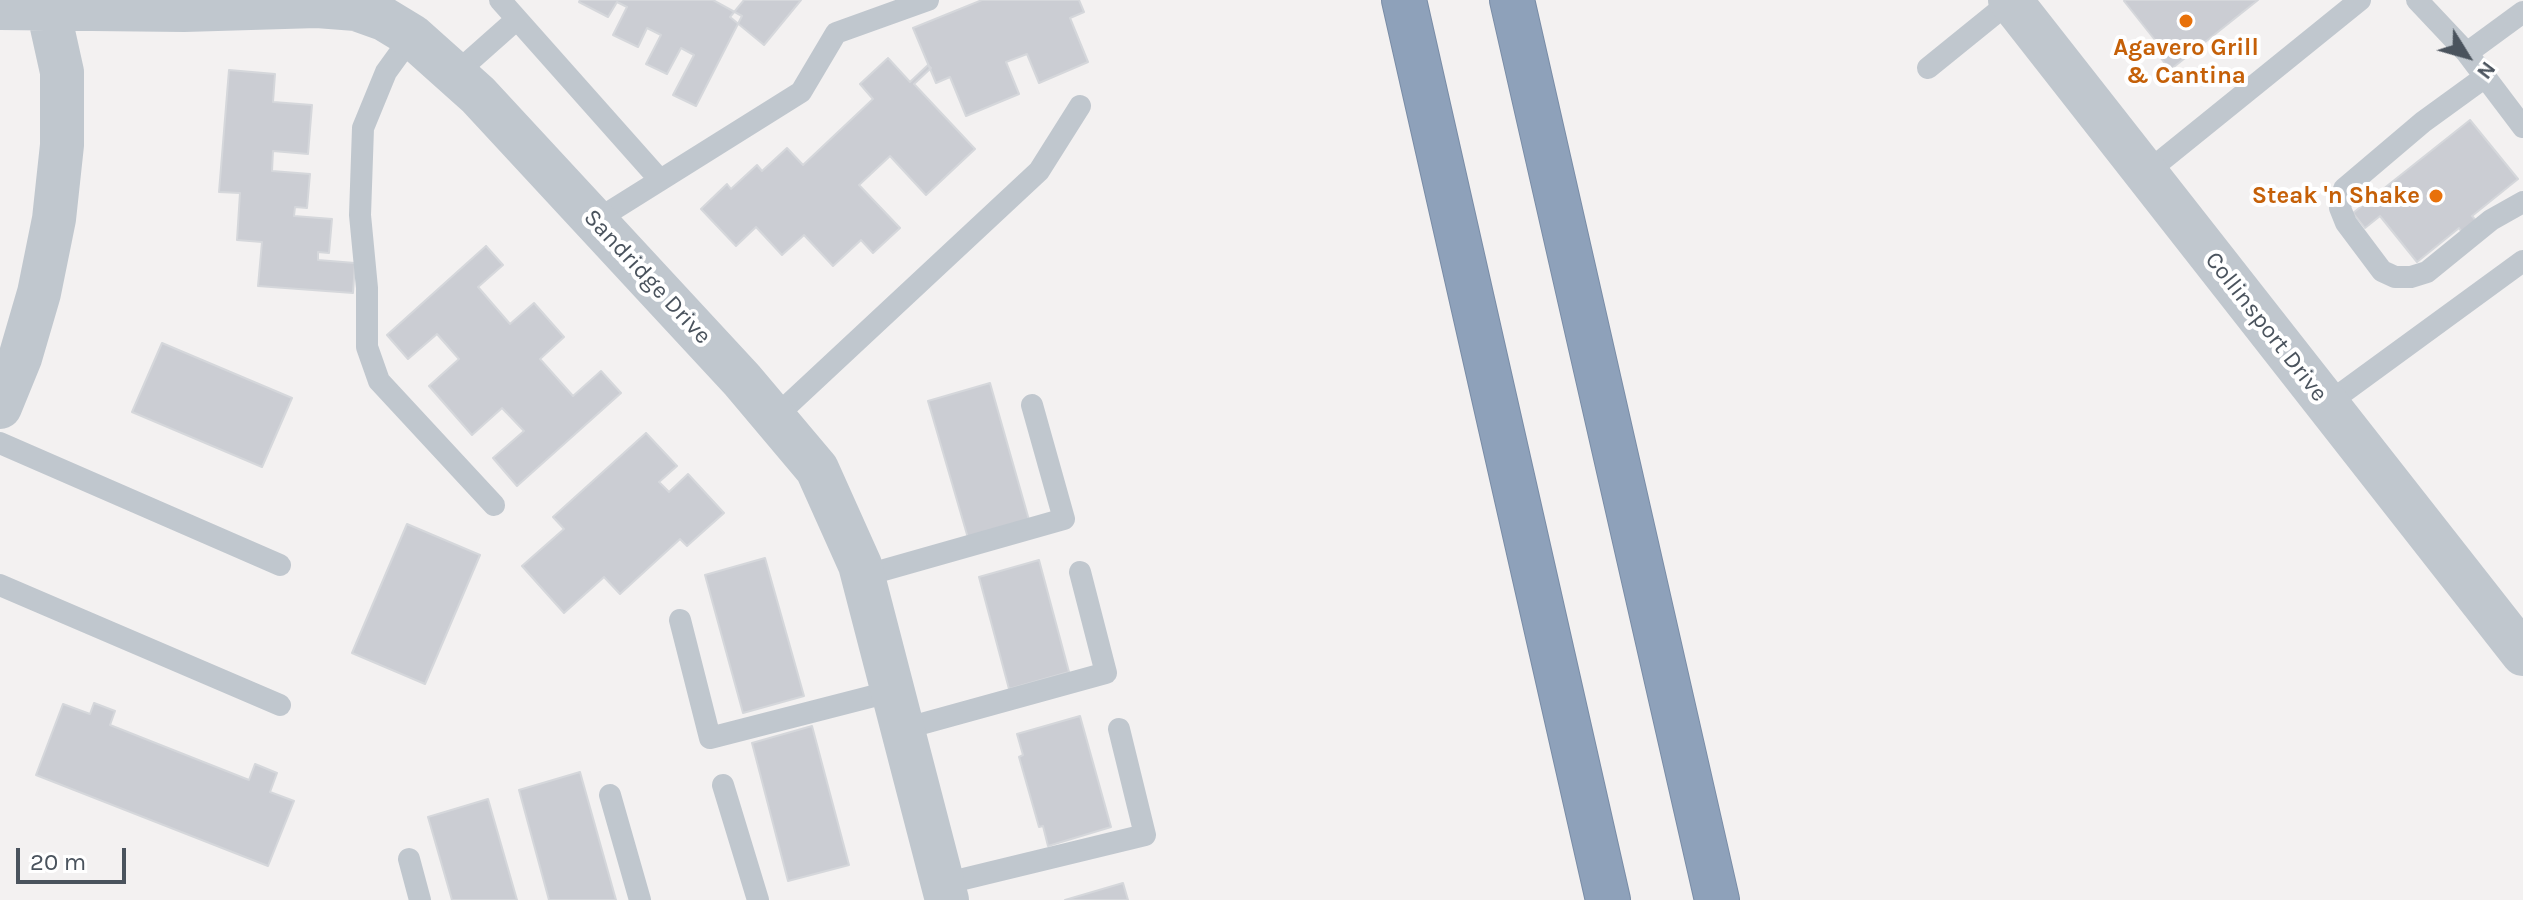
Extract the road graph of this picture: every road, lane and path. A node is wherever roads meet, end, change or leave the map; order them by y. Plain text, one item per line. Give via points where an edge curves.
1 (500, 0) edge
2 (928, 0) edge
3 (1404, 0) edge
4 (1512, 0) edge
5 (2011, 0) edge
6 (2360, 0) edge
7 (2417, 0) edge
8 (46, 4) edge
9 (211, 4) edge
10 (0, 8) edge
11 (2523, 12) edge
12 (394, 18) edge
13 (517, 19) junction
14 (2467, 53) junction
15 (1928, 68) dead end
16 (455, 74) junction
17 (2485, 77) junction
18 (1080, 106) dead end
19 (2523, 127) edge
20 (2146, 173) junction
21 (660, 180) junction
22 (2523, 202) edge
23 (595, 221) junction
24 (2523, 261) edge
25 (2327, 404) junction
26 (1032, 405) dead end
27 (0, 407) edge
28 (774, 418) junction
29 (0, 443) edge
30 (494, 505) dead end
31 (280, 565) dead end
32 (1080, 572) dead end
33 (863, 576) junction
34 (0, 585) edge
35 (680, 620) dead end
36 (2523, 654) edge
37 (280, 705) dead end
38 (898, 710) junction
39 (1119, 729) dead end
40 (723, 785) dead end
41 (610, 795) dead end
42 (409, 859) dead end
43 (945, 892) edge
44 (420, 900) edge
45 (640, 900) edge
46 (758, 900) edge
47 (1608, 900) edge
48 (1717, 900) edge

1 - 13 lane
2 - 21 lane via 836,33 801,92
3 - 47 highway
4 - 48 highway
5 - 15 lane
5 - 20 street, Collinsport Drive
6 - 20 lane
7 - 14 lane
8 - 9 street, Sandridge Drive
8 - 10 street, Sandridge Drive
8 - 27 street via 62,72 62,145 39,293
9 - 12 street, Sandridge Drive via 317,6
11 - 14 lane
12 - 16 street, Sandridge Drive
12 - 30 lane via 386,72 363,128 360,215 367,347 379,381
13 - 16 lane
13 - 21 lane
14 - 17 lane
16 - 23 street, Sandridge Drive
17 - 19 lane
17 - 22 lane via 2344,189 2340,208 2382,271 2411,277 2427,272 2491,220
18 - 28 lane via 1039,171
20 - 25 street, Collinsport Drive
21 - 23 lane
23 - 28 street, Sandridge Drive
24 - 25 lane
25 - 36 street, Collinsport Drive
26 - 33 lane via 1064,519
28 - 33 street, Sandridge Drive via 817,469
29 - 31 lane
32 - 38 lane via 1106,673
33 - 38 street, Sandridge Drive
34 - 37 lane
35 - 38 lane via 710,738
38 - 43 street, Sandridge Drive
39 - 43 lane via 1145,835
40 - 46 lane
41 - 45 lane
42 - 44 lane

